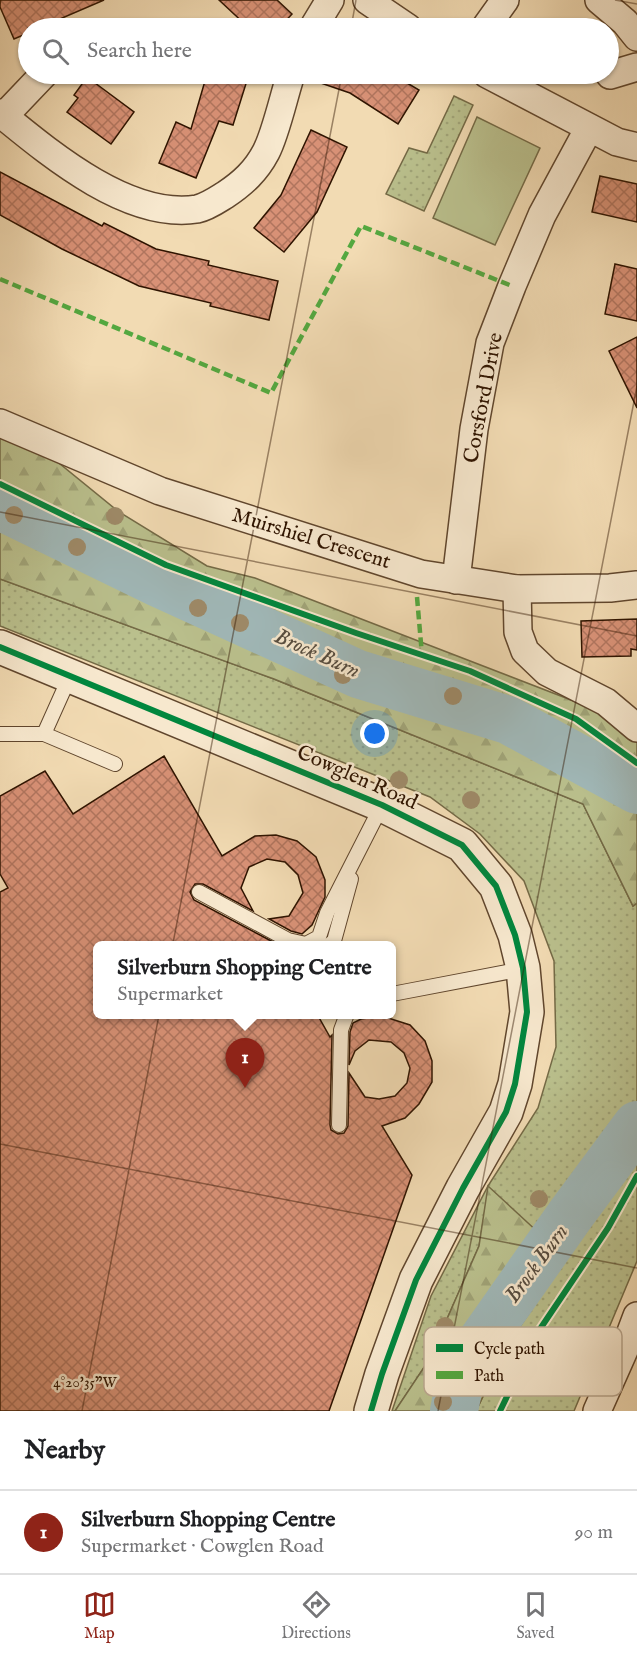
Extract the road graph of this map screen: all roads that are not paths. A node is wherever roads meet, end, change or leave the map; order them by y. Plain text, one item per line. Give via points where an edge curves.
1 (330, 0) edge
2 (366, 0) edge
3 (505, 0) edge
4 (599, 0) edge
5 (319, 18) edge
6 (393, 18) edge
7 (492, 18) edge
8 (637, 37) edge
9 (637, 67) edge
10 (619, 72) edge
11 (34, 84) edge
12 (288, 84) edge
13 (506, 84) edge
14 (2, 114) edge
15 (589, 128) junction
16 (637, 147) edge
17 (0, 423) edge
18 (456, 580) junction
19 (637, 585) edge
20 (517, 589) junction
21 (0, 647) edge
22 (70, 676) junction
23 (637, 728) edge
24 (0, 734) edge
25 (44, 734) junction
26 (114, 764) dead end
27 (382, 805) junction
28 (358, 854) junction
29 (199, 892) dead end
30 (292, 941) edge
31 (313, 941) edge
32 (334, 941) edge
33 (524, 968) junction
34 (396, 992) edge
35 (345, 1019) edge
36 (339, 1125) dead end
37 (637, 1316) edge
38 (622, 1355) edge
39 (604, 1396) edge
40 (371, 1411) edge
41 (597, 1411) edge

1 - 5 street
2 - 6 street
3 - 7 street
4 - 8 street
9 - 10 street
11 - 14 street
12 - 14 street via 267,150 255,170 243,183 198,208 144,204 104,188 59,161
13 - 15 street
15 - 16 street
15 - 18 street, Corsford Drive via 542,215 490,343 474,429
17 - 18 street, Muirshiel Crescent via 160,491 422,574
18 - 20 street, Muirshiel Crescent
19 - 20 street, Muirshiel Crescent
20 - 23 street via 518,632 525,651 547,672 606,702
21 - 22 street, Cowglen Road
22 - 25 lane
22 - 27 street, Cowglen Road
24 - 25 lane
25 - 26 lane
27 - 28 lane
27 - 33 street, Cowglen Road via 462,844 496,886
28 - 31 lane via 319,937
28 - 32 lane
29 - 30 lane
33 - 34 lane
33 - 40 street, Cowglen Road via 527,1012 515,1084 506,1112 416,1280
35 - 36 lane via 341,1030
37 - 38 street
39 - 41 street

